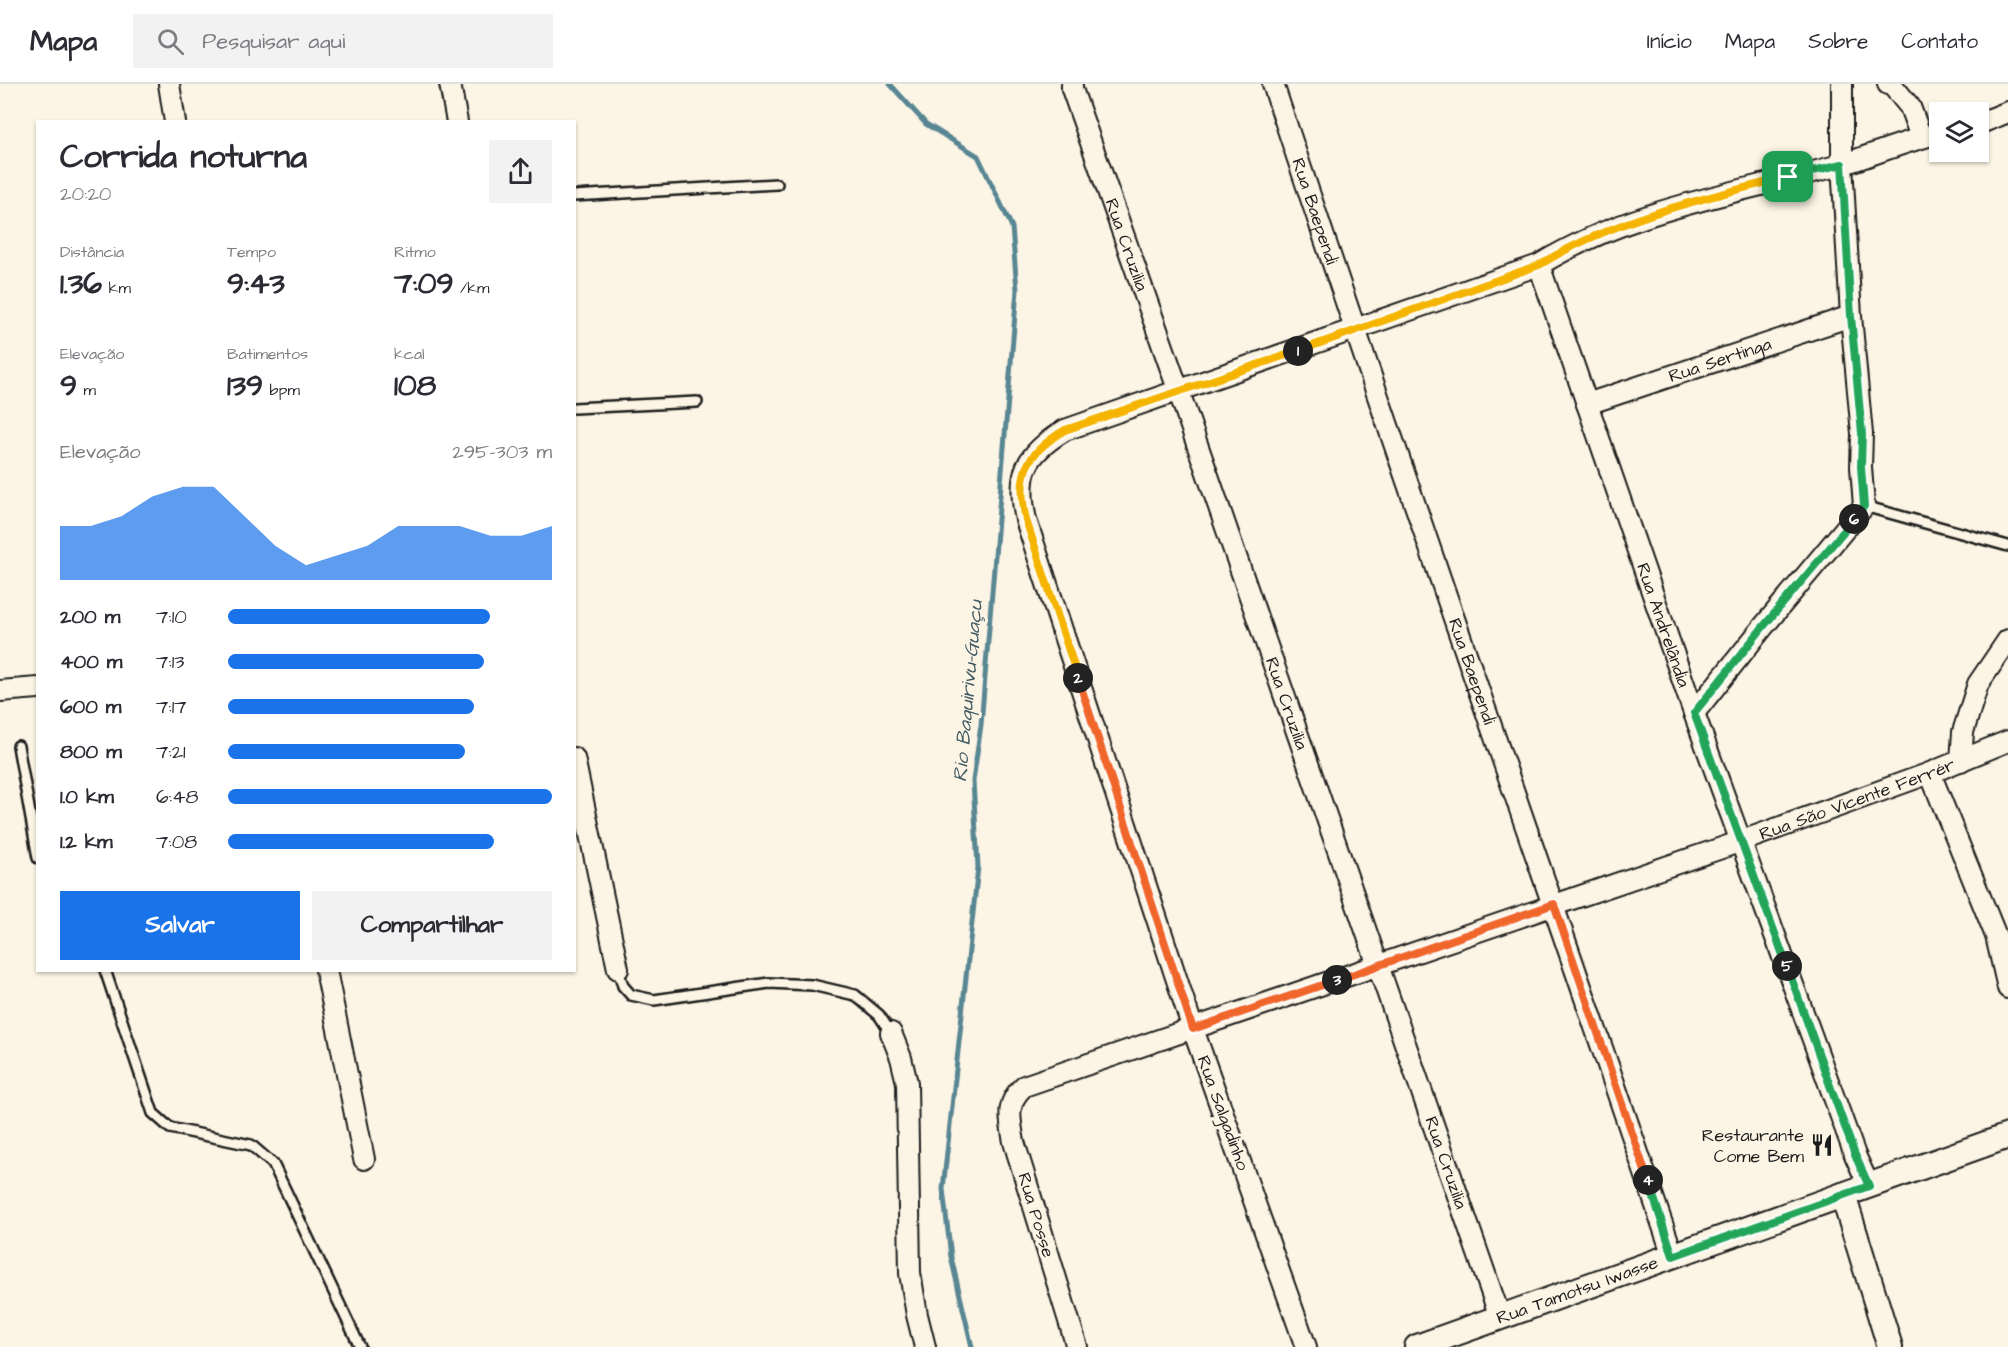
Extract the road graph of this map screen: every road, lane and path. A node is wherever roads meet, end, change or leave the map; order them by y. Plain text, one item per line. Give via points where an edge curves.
1 (169, 84) edge
2 (450, 84) edge
3 (1273, 84) edge
4 (1842, 84) edge
5 (1891, 84) edge
6 (1072, 86) edge
7 (2008, 112) edge
8 (175, 120) edge
9 (458, 120) edge
10 (1989, 120) edge
11 (1929, 134) edge
12 (1929, 135) edge
13 (1842, 164) junction
14 (777, 184) dead end
15 (576, 196) edge
16 (1539, 265) junction
17 (1851, 316) junction
18 (1355, 331) junction
19 (1179, 392) junction
20 (697, 402) dead end
21 (1587, 404) junction
22 (576, 408) edge
23 (1864, 506) junction
24 (2008, 546) edge
25 (2008, 640) edge
26 (36, 688) edge
27 (0, 691) edge
28 (1694, 713) junction
29 (2008, 741) edge
30 (18, 746) dead end
31 (1961, 761) junction
32 (576, 768) edge
33 (1930, 773) junction
34 (1742, 842) junction
35 (36, 847) edge
36 (1554, 904) junction
37 (2002, 934) edge
38 (1378, 966) junction
39 (618, 969) joint
40 (106, 972) edge
41 (326, 972) edge
42 (2008, 988) edge
43 (1193, 1029) junction
44 (891, 1034) joint
45 (1024, 1086) joint
46 (2008, 1137) edge
47 (364, 1159) dead end
48 (1869, 1186) junction
49 (1843, 1195) junction
50 (1673, 1256) junction
51 (1500, 1317) junction
52 (360, 1347) edge
53 (925, 1347) edge
54 (1077, 1347) edge
55 (1306, 1347) edge
56 (1417, 1347) edge
57 (1890, 1347) edge

1 - 8 street
2 - 9 street
3 - 18 street, Rua Baependi
4 - 13 street
5 - 11 street
6 - 19 street, Rua Cruzilia
7 - 10 street
12 - 13 street, Rua Salgadinho
13 - 16 street, Rua Salgadinho via 1683,204 1603,232
13 - 17 street
14 - 15 lane
16 - 18 street, Rua Salgadinho
16 - 21 street, Rua Andrelândia
17 - 21 street, Rua Sertinga
17 - 23 street
18 - 19 street, Rua Salgadinho
18 - 36 street, Rua Baependi
19 - 38 street, Rua Cruzilia
19 - 43 street, Rua Salgadinho via 1065,430 1047,441 1027,465 1021,500
20 - 22 lane
21 - 28 street, Rua Andrelândia
23 - 24 lane
23 - 28 street
25 - 31 street via 1978,684 1963,732
26 - 27 street
28 - 34 street, Rua Andrelândia
29 - 31 street, Rua São Vicente Ferrér
30 - 35 lane
31 - 33 street, Rua São Vicente Ferrér
32 - 39 street
33 - 34 street, Rua São Vicente Ferrér
33 - 37 street
34 - 36 street, Rua São Vicente Ferrér
34 - 48 street, Rua Andrelândia
36 - 38 street, Rua São Vicente Ferrér
36 - 50 street, Rua Baependi
37 - 42 street
38 - 43 street, Rua São Vicente Ferrér
38 - 51 street, Rua Cruzilia
39 - 44 lane via 623,986 631,995 654,999 769,983 812,984 855,995 879,1014
40 - 52 lane via 153,1113 171,1128 251,1145 273,1164
41 - 47 street
43 - 45 street, Rua São Vicente Ferrér
43 - 55 street, Rua Salgadinho
44 - 53 street via 907,1083 910,1273
45 - 54 street, Rua Posse via 1011,1106 1014,1142
46 - 48 street, Rua Tamotsu Iwasse
48 - 49 street, Rua Tamotsu Iwasse
49 - 50 street, Rua Tamotsu Iwasse
49 - 57 street
50 - 51 street, Rua Tamotsu Iwasse
51 - 56 street, Rua Tamotsu Iwasse

